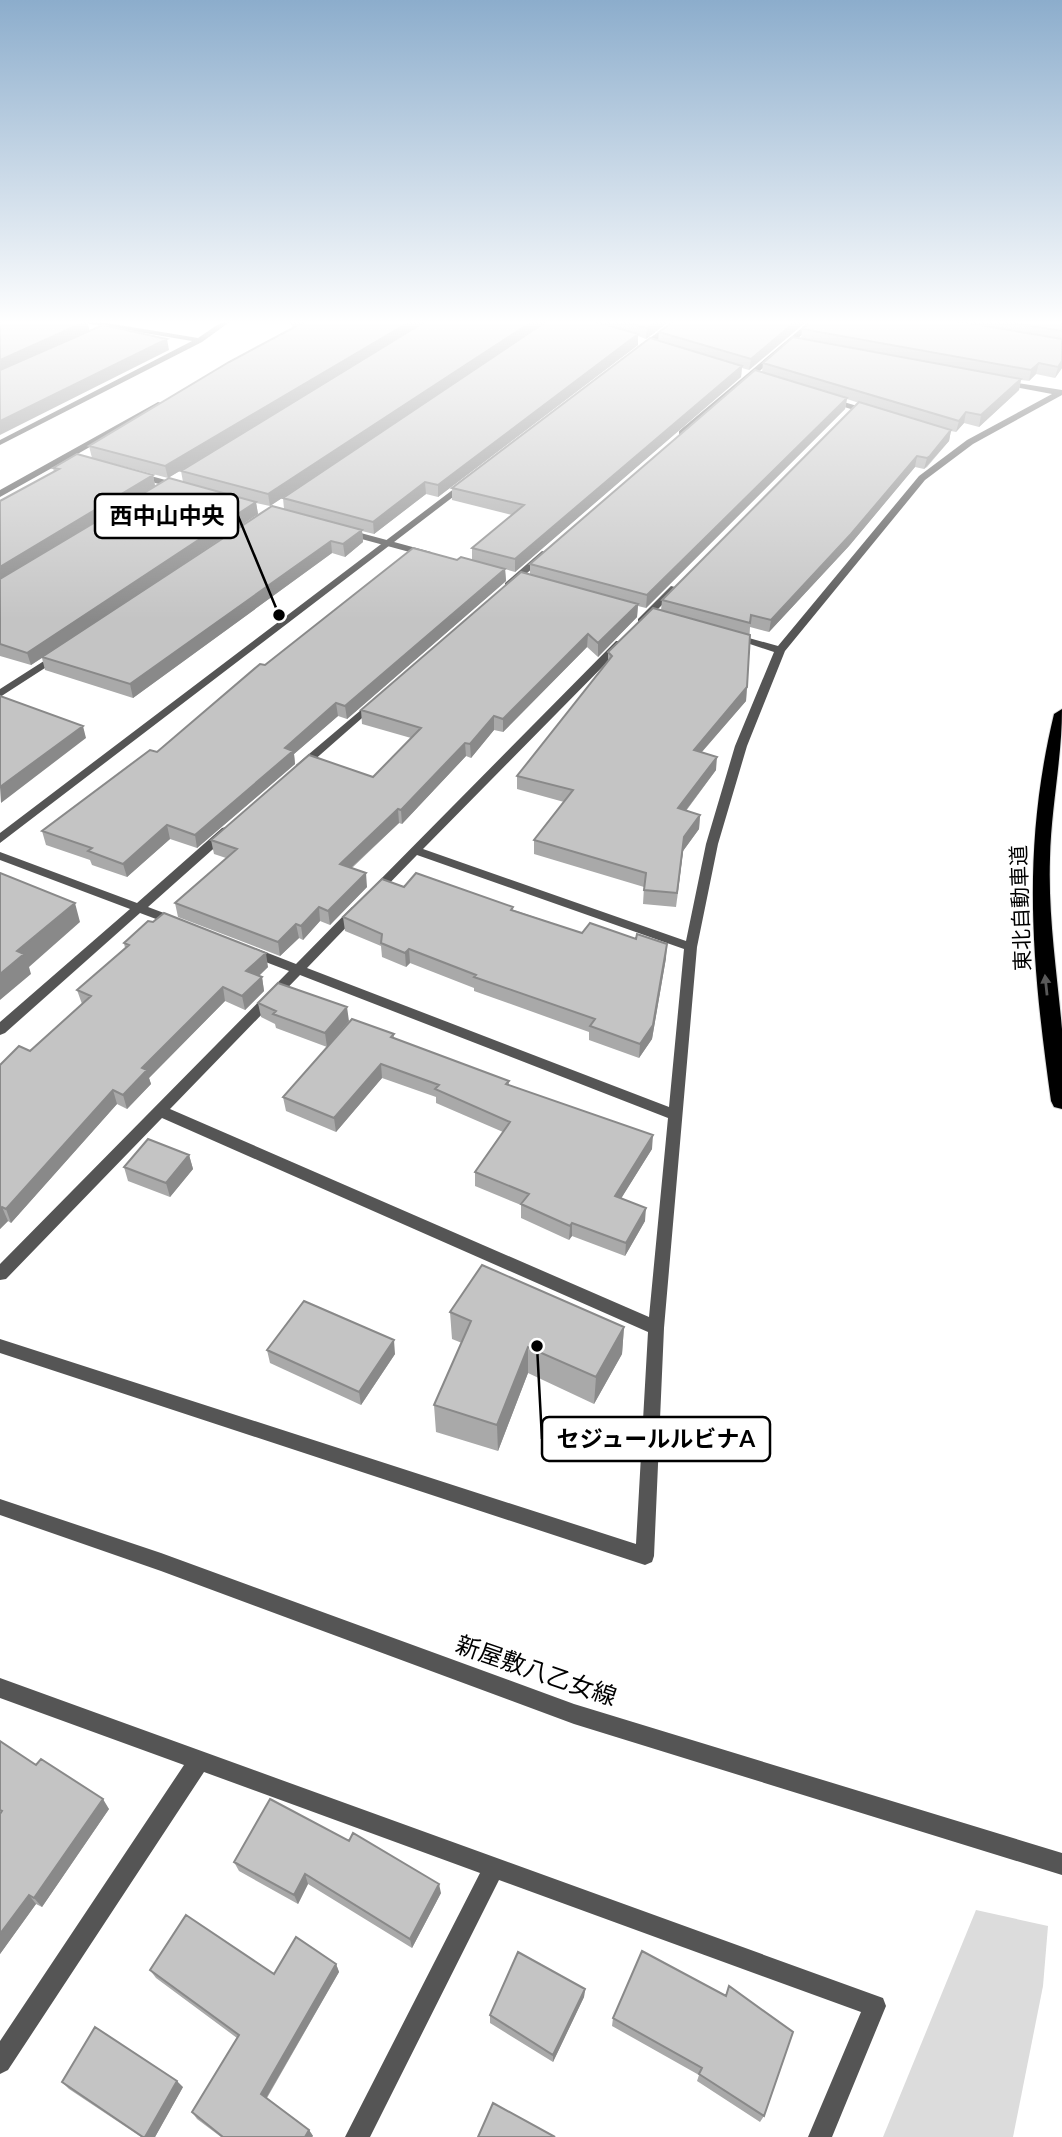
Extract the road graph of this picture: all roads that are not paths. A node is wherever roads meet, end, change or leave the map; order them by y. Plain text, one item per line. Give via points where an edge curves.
1 (43, 421) edge
2 (130, 421) edge
3 (696, 421) edge
4 (1002, 421) edge
5 (0, 434) edge
6 (11, 437) junction
7 (0, 443) edge
8 (669, 444) edge
9 (65, 456) junction
10 (104, 467) edge
11 (131, 474) edge
12 (182, 477) edge
13 (475, 477) edge
14 (170, 484) junction
15 (159, 491) edge
16 (195, 491) edge
17 (0, 494) edge
18 (337, 530) edge
19 (557, 542) edge
20 (388, 544) junction
21 (440, 557) edge
22 (504, 574) edge
23 (688, 574) edge
24 (517, 577) junction
25 (530, 581) edge
26 (496, 596) edge
27 (636, 610) edge
28 (649, 613) junction
29 (662, 617) edge
30 (715, 631) edge
31 (68, 649) edge
32 (780, 650) junction
33 (0, 694) edge
34 (381, 696) edge
35 (1062, 714) edge
36 (286, 779) edge
37 (234, 825) edge
38 (0, 839) edge
39 (416, 851) junction
40 (0, 856) edge
41 (139, 908) junction
42 (187, 926) edge
43 (236, 945) edge
44 (691, 947) junction
45 (296, 969) junction
46 (0, 1030) edge
47 (1062, 1101) edge
48 (160, 1111) junction
49 (676, 1115) junction
50 (0, 1274) edge
51 (656, 1328) junction
52 (0, 1346) edge
53 (0, 1507) edge
54 (0, 1688) edge
55 (199, 1761) junction
56 (1062, 1864) edge
57 (493, 1870) junction
58 (0, 2062) edge
59 (357, 2137) edge
60 (820, 2137) edge

1 - 6 street
2 - 9 street
3 - 8 street
4 - 32 street via 963,440 922,478
5 - 6 street
6 - 7 street
9 - 10 street
9 - 17 street
11 - 14 street
12 - 14 street
13 - 20 street
14 - 15 street
14 - 16 street
18 - 20 street
19 - 24 street
20 - 21 street
20 - 38 street
22 - 24 street
23 - 28 street
24 - 25 street
24 - 26 street
27 - 28 street
28 - 29 street
28 - 39 street
30 - 32 street
31 - 33 street
32 - 44 street via 741,746 712,844
34 - 36 street
47 -> 35 highway, 東北自動車道 via 1041,934 1040,855 1046,791
37 - 41 street
39 - 44 street
39 - 45 street
40 - 41 street
41 - 42 street
41 - 46 street
43 - 45 street
44 - 49 street
45 - 48 street
45 - 49 street
48 - 50 street
48 - 51 street
49 - 51 street
51 - 52 street via 645,1556
53 - 56 street, 新屋敷八乙女線 via 574,1714
54 - 55 street
55 - 57 street
55 - 58 street
57 - 59 street
57 - 60 street via 874,2006

